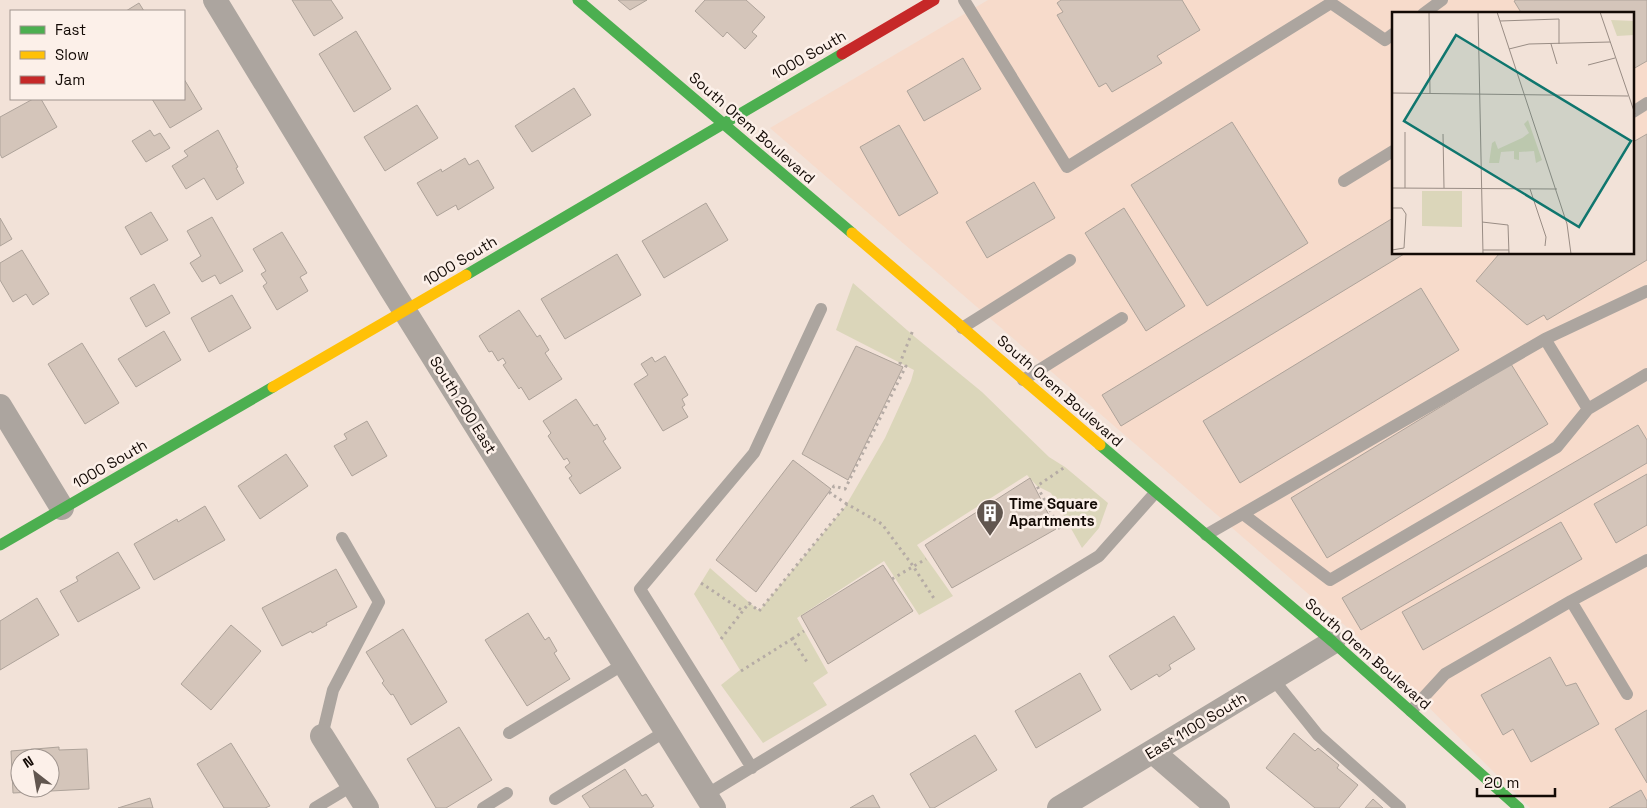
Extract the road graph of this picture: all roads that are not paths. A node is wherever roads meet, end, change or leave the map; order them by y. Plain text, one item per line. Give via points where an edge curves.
1 (215, 0) edge
2 (578, 0) edge
3 (934, 0) edge
4 (964, 0) edge
5 (1442, 0) edge
6 (1329, 1) edge
7 (1425, 12) edge
8 (1390, 40) edge
9 (1647, 103) edge
10 (1634, 111) edge
11 (724, 123) junction
12 (1392, 152) edge
13 (1344, 181) dead end
14 (1070, 260) dead end
15 (1647, 291) edge
16 (820, 308) dead end
17 (405, 311) junction
18 (1122, 318) dead end
19 (962, 328) junction
20 (1544, 339) junction
21 (1647, 374) edge
22 (1023, 380) junction
23 (0, 406) edge
24 (1588, 410) junction
25 (1155, 493) junction
26 (62, 508) junction
27 (1243, 514) junction
28 (1206, 535) junction
29 (342, 538) dead end
30 (0, 544) edge
31 (1647, 560) edge
32 (1571, 601) junction
33 (1333, 642) junction
34 (624, 664) junction
35 (1273, 679) junction
36 (1627, 694) dead end
37 (1411, 711) junction
38 (666, 731) junction
39 (509, 733) dead end
40 (322, 736) joint
41 (1153, 752) junction
42 (752, 768) junction
43 (353, 785) junction
44 (507, 793) dead end
45 (555, 799) dead end
46 (710, 801) edge
47 (315, 808) edge
48 (367, 808) edge
49 (483, 808) edge
50 (1059, 808) edge
51 (1218, 808) edge
52 (1400, 808) edge
53 (1519, 808) edge

1 - 17 street, South 200 East
2 - 11 street, South Orem Boulevard
3 - 11 street, 1000 South
4 - 6 lane via 1067,167
5 - 7 lane
6 - 8 lane
9 - 10 lane
11 - 17 street, 1000 South
11 - 19 street, South Orem Boulevard
12 - 13 lane
14 - 19 lane
15 - 20 lane
16 - 42 lane via 754,453 640,589
17 - 26 street, 1000 South
17 - 34 street, South 200 East
18 - 22 lane
19 - 22 street, South Orem Boulevard
20 - 24 lane
20 - 27 lane
21 - 24 lane
22 - 25 street, South Orem Boulevard
23 - 26 street
24 - 27 lane via 1557,447 1330,580
25 - 28 street, South Orem Boulevard
25 - 42 lane via 1099,556
26 - 30 street, 1000 South
27 - 28 lane
28 - 33 street, South Orem Boulevard
29 - 40 lane via 379,602 333,690
31 - 32 lane
32 - 36 lane
32 - 37 lane via 1445,674
33 - 35 street, East 1100 South
33 - 37 street, South Orem Boulevard
34 - 38 street, South 200 East
34 - 39 lane
35 - 41 street, East 1100 South
35 - 52 lane via 1318,735
37 - 53 street, South Orem Boulevard
38 - 45 lane
38 - 46 street, South 200 East
40 - 43 street
41 - 50 street, East 1100 South
41 - 51 street
42 - 46 lane
43 - 47 lane
43 - 48 street
44 - 49 lane

